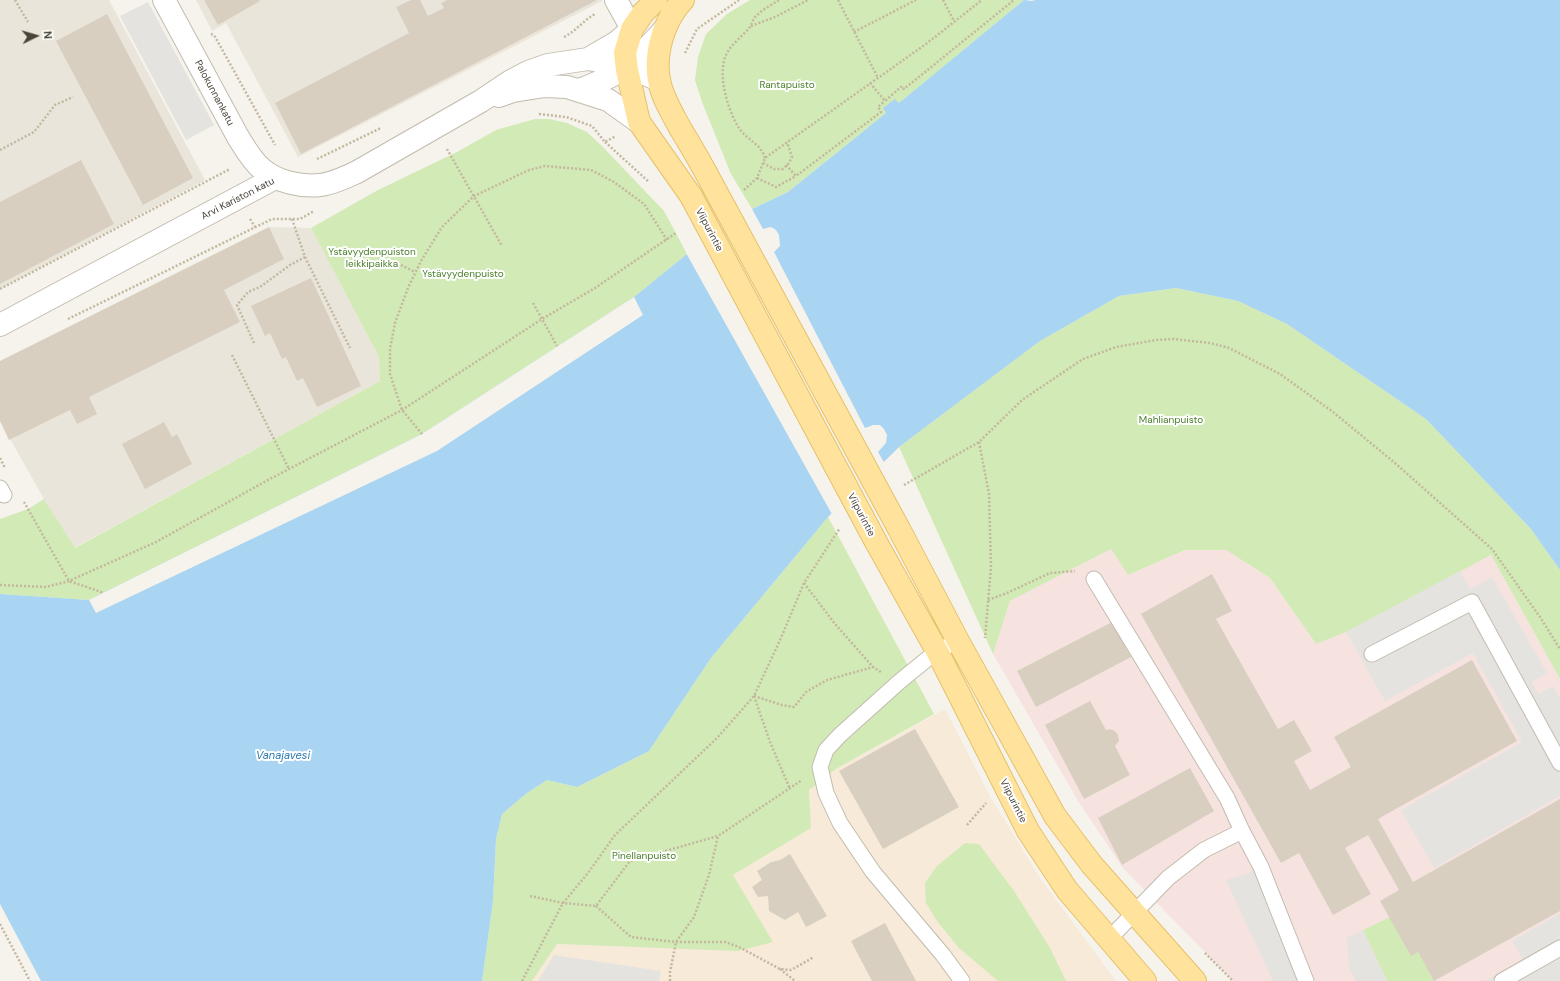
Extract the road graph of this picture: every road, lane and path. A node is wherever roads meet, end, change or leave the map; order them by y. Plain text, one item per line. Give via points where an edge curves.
1 (15, 0) edge
2 (164, 0) edge
3 (656, 0) edge
4 (683, 0) edge
5 (739, 0) edge
6 (778, 0) edge
7 (808, 0) edge
8 (838, 0) edge
9 (916, 0) edge
10 (943, 0) edge
11 (982, 0) edge
12 (1014, 0) edge
13 (609, 5) edge
14 (954, 21) junction
15 (28, 22) dead end
16 (750, 26) junction
17 (632, 29) junction
18 (664, 30) junction
19 (854, 32) junction
20 (208, 34) dead end
21 (563, 37) dead end
22 (683, 57) dead end
23 (588, 59) junction
24 (626, 66) junction
25 (878, 78) junction
26 (659, 80) junction
27 (870, 83) junction
28 (579, 90) junction
29 (73, 97) dead end
30 (481, 101) junction
31 (885, 102) junction
32 (639, 122) junction
33 (384, 126) dead end
34 (605, 142) dead end
35 (787, 142) junction
36 (274, 143) junction
37 (445, 145) dead end
38 (276, 147) dead end
39 (0, 150) edge
40 (251, 156) junction
41 (765, 158) junction
42 (314, 161) dead end
43 (763, 164) junction
44 (786, 165) junction
45 (796, 176) junction
46 (275, 178) junction
47 (757, 178) junction
48 (652, 184) dead end
49 (742, 191) dead end
50 (474, 196) junction
51 (292, 219) dead end
52 (676, 233) dead end
53 (666, 240) junction
54 (502, 246) dead end
55 (305, 257) junction
56 (401, 265) dead end
57 (415, 272) junction
58 (0, 289) edge
59 (533, 303) dead end
60 (542, 319) junction
61 (0, 325) edge
62 (254, 343) dead end
63 (557, 346) dead end
64 (350, 348) dead end
65 (232, 355) dead end
66 (402, 410) junction
67 (422, 434) dead end
68 (979, 442) junction
69 (289, 469) junction
70 (899, 488) dead end
71 (28, 509) dead end
72 (840, 528) dead end
73 (1094, 579) joint
74 (68, 581) junction
75 (0, 584) edge
76 (804, 584) junction
77 (104, 593) dead end
78 (988, 600) junction
79 (985, 638) dead end
80 (958, 641) junction
81 (1560, 649) edge
82 (937, 651) junction
83 (1372, 654) dead end
84 (873, 667) junction
85 (899, 682) junction
86 (754, 696) junction
87 (1560, 763) edge
88 (820, 767) junction
89 (790, 789) junction
90 (991, 798) dead end
91 (967, 825) dead end
92 (1242, 831) junction
93 (718, 836) junction
94 (530, 896) dead end
95 (563, 903) junction
96 (596, 906) junction
97 (1135, 914) junction
98 (0, 924) edge
99 (1109, 939) junction
100 (676, 942) junction
101 (1201, 948) dead end
102 (1560, 948) edge
103 (814, 957) dead end
104 (780, 969) junction
105 (791, 970) junction
106 (788, 976) junction
107 (30, 981) edge
108 (522, 981) edge
109 (670, 981) edge
110 (795, 981) edge
111 (962, 981) edge
112 (1145, 981) edge
113 (1195, 981) edge
114 (1233, 981) edge
115 (1306, 981) edge
116 (1502, 981) edge

1 - 15 path
2 - 40 street, Palokunnankatu via 238,137
3 - 17 main road, Arvi Kariston katu
4 - 18 main road
5 - 22 path via 698,29
6 - 16 path via 755,17
7 - 16 path via 775,17
8 - 19 path
9 - 19 path
10 - 14 path
11 - 14 path
12 - 31 path via 904,89 902,86
13 - 17 street
13 - 21 path via 588,17 570,34
14 - 25 path
16 - 41 path via 726,56 723,68 724,85 740,130 759,147
17 - 18 street
17 - 23 street, Arvi Kariston katu via 617,42
17 - 24 main road, Viipurintie via 625,53
18 - 24 street
18 - 26 main road via 658,58
19 - 25 path
20 - 36 path via 214,35
23 - 24 street, Arvi Kariston katu
23 - 30 street, Arvi Kariston katu via 548,65 528,72
24 - 26 street, Arvi Kariston katu
24 - 28 street via 612,76
24 - 32 main road, Viipurintie
25 - 27 path
26 - 80 main road, bridge via 668,106
27 - 31 path
27 - 35 path
28 - 30 street, Arvi Kariston katu via 545,86 512,91
28 - 32 street, Arvi Kariston katu via 608,100
29 - 39 path via 55,105 34,132
30 - 46 street, Arvi Kariston katu via 342,179 320,185 298,184
31 - 45 path via 878,107 881,112
32 - 82 main road, Viipurintie, bridge via 691,196
33 - 42 path
34 - 48 path
35 - 41 path
35 - 44 path via 792,157
36 - 38 path
36 - 40 path
37 - 50 path
40 - 46 street, Palokunnankatu via 262,169
40 - 58 path via 224,174
41 - 43 path
43 - 44 path via 779,170
43 - 47 path
44 - 45 path
45 - 47 path via 776,187
46 - 61 street, Arvi Kariston katu
47 - 49 path
50 - 53 path via 529,170 559,167 591,170 614,182 644,204
50 - 54 path
50 - 57 path via 442,227
51 - 55 path
52 - 53 path
53 - 60 path via 595,288
55 - 62 path via 260,287 248,292 237,305
55 - 64 path
56 - 57 path
57 - 66 path via 395,323 390,349 390,374
59 - 60 path
60 - 63 path
60 - 66 path
65 - 69 path
66 - 67 path
66 - 69 path
68 - 70 path
68 - 78 path via 989,494 991,567
68 - 81 path via 1022,400 1083,359 1116,347 1156,340 1195,340 1229,348 1280,374 1333,412 1492,549
69 - 74 path via 156,542
71 - 74 path
72 - 76 path
73 - 78 path via 1075,571 1050,573
73 - 92 lane via 1227,798
74 - 75 path via 46,587
74 - 77 path
76 - 84 path
76 - 86 path
78 - 79 path
80 - 82 lane
80 - 97 main road via 1055,816 1092,865
82 - 85 lane
82 - 99 main road, Viipurintie via 1028,831 1067,890
83 - 87 lane via 1472,602
84 - 85 path
84 - 86 path via 827,680 806,692 794,707
85 - 88 lane via 826,750
86 - 89 path
86 - 95 path via 717,738 615,834
88 - 89 path
88 - 111 lane via 826,793 840,823 864,860
89 - 93 path
90 - 91 path
92 - 97 lane via 1204,850 1174,874
92 - 115 lane via 1262,867
93 - 96 path via 630,861
93 - 100 path via 709,875 694,917
94 - 95 path
95 - 96 path
95 - 108 path
96 - 100 path via 632,937
97 - 99 lane
97 - 113 main road
98 - 107 path
99 - 112 main road, Viipurintie
100 - 104 path via 725,942
100 - 109 path
101 - 114 path
102 - 116 lane
103 - 105 path
104 - 105 path
104 - 106 path
105 - 106 path
106 - 110 path

